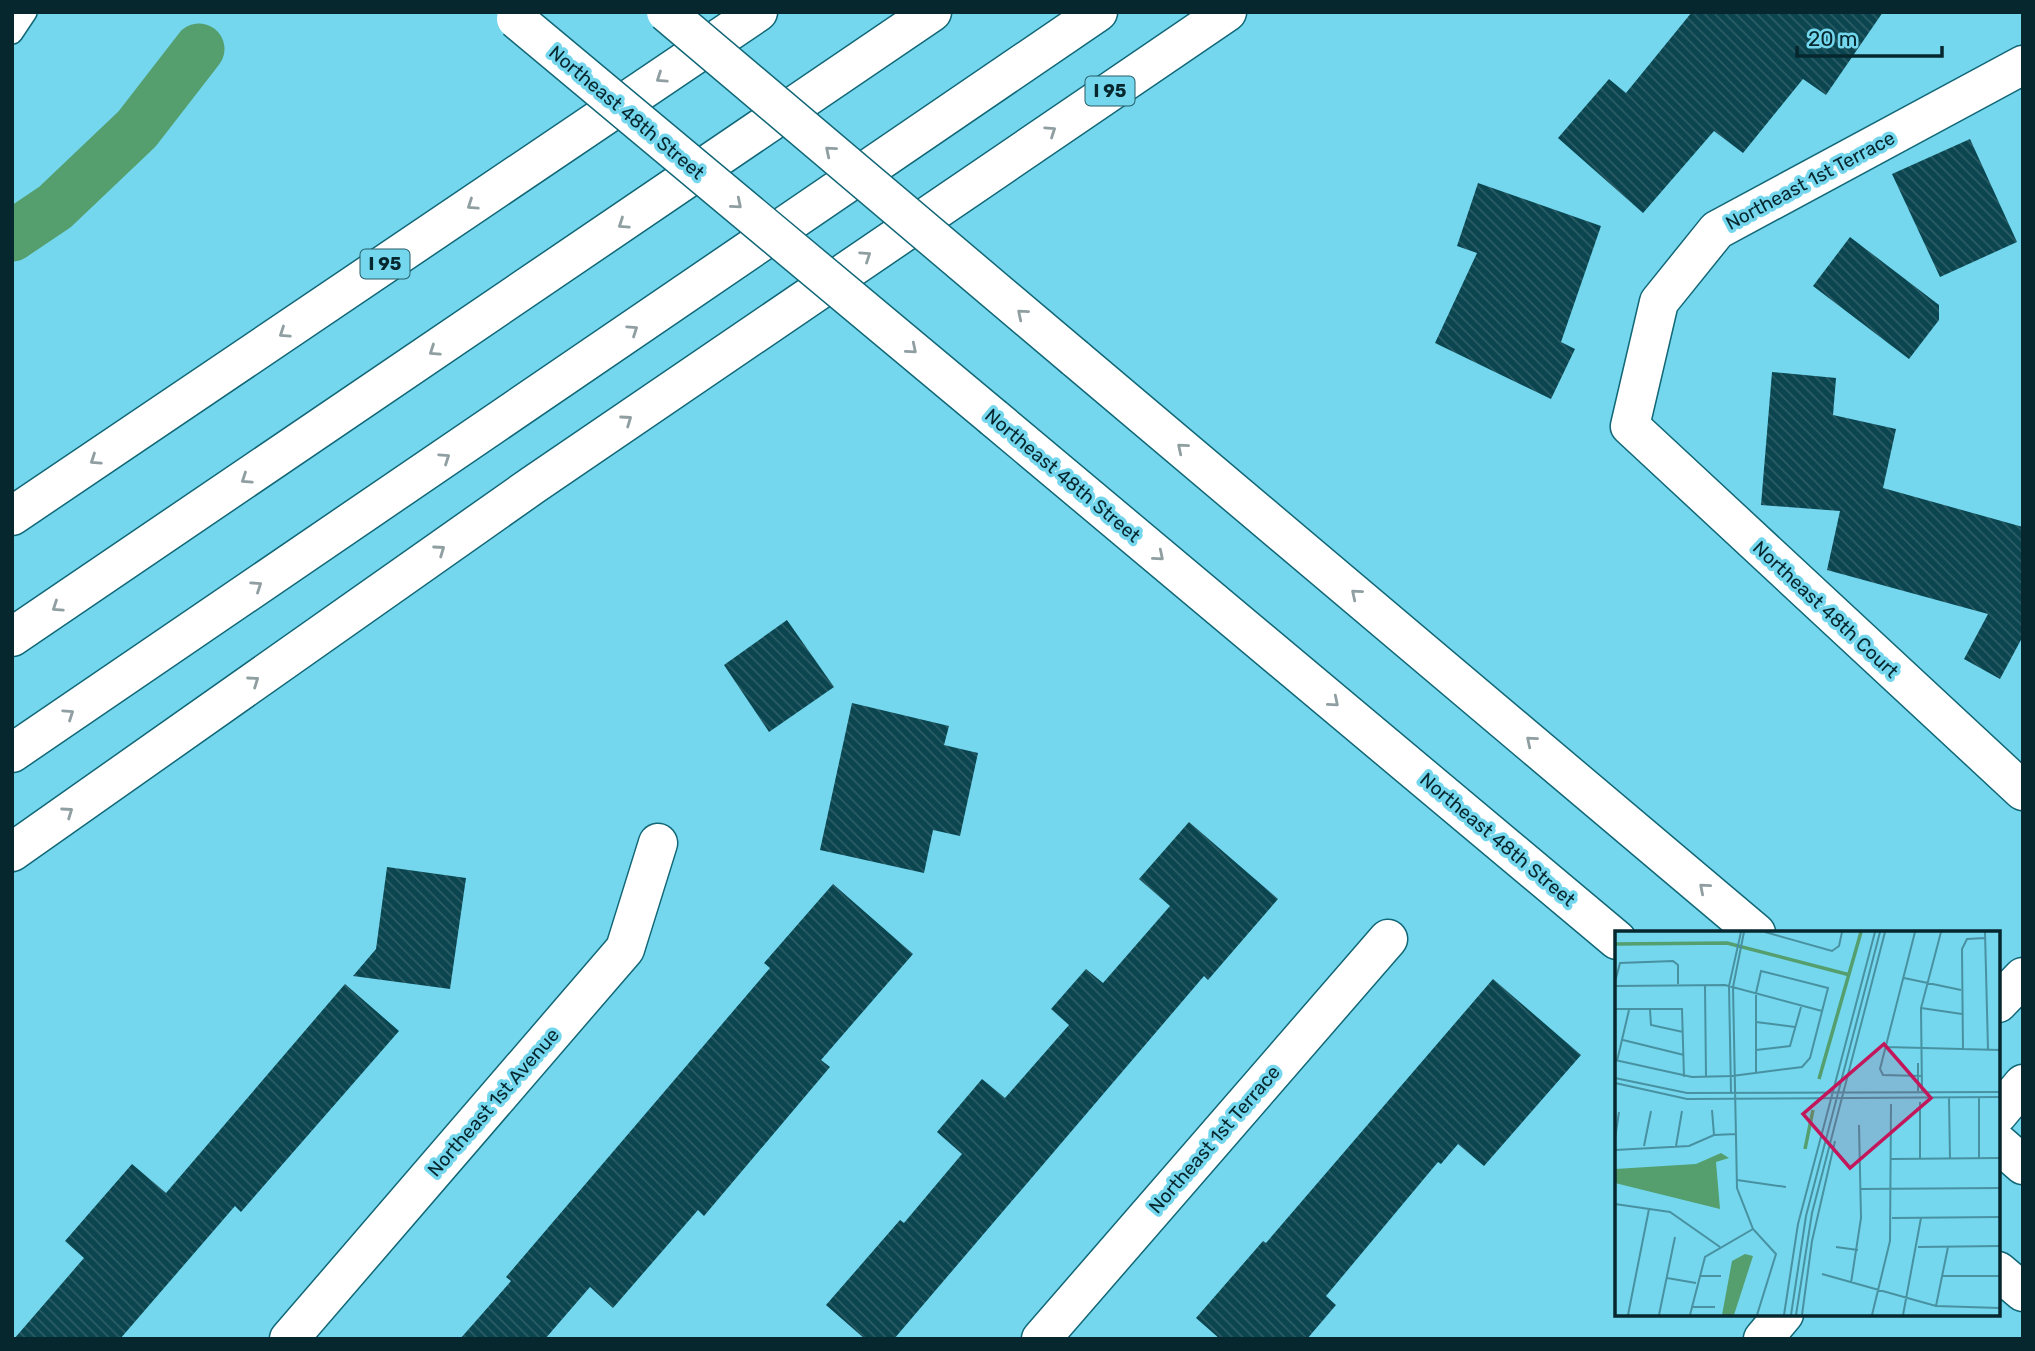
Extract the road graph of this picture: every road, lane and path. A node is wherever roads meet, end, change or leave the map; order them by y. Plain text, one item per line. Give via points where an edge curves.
1 (26, 12) edge
2 (666, 12) edge
3 (758, 12) edge
4 (932, 12) edge
5 (1098, 12) edge
6 (1227, 12) edge
7 (512, 16) edge
8 (12, 33) edge
9 (2021, 71) edge
10 (1630, 426) joint
11 (12, 516) edge
12 (12, 637) edge
13 (12, 753) edge
14 (2023, 791) edge
15 (658, 843) dead end
16 (12, 852) edge
17 (1753, 931) edge
18 (1615, 938) edge
19 (1388, 939) dead end
20 (2023, 977) edge
21 (2000, 1001) edge
22 (2023, 1084) edge
23 (2000, 1112) edge
24 (2000, 1145) edge
25 (2023, 1165) edge
26 (2000, 1273) edge
27 (2023, 1292) edge
28 (1782, 1316) edge
29 (289, 1339) edge
30 (1041, 1339) edge
31 (1763, 1339) edge

1 - 8 lane
17 -> 2 main road, bridge
3 -> 11 main road, I 95
4 -> 12 main road
13 -> 5 main road
16 -> 6 main road, I 95 via 601,438
7 -> 18 main road, Northeast 48th Street, bridge
9 - 10 main road, Northeast 1st Terrace via 1717,230 1659,302
10 - 14 main road, Northeast 48th Court
15 - 29 main road, Northeast 1st Avenue via 625,949
19 - 30 main road, Northeast 1st Terrace
20 - 21 main road
22 - 23 main road
24 - 25 main road
26 - 27 main road
28 - 31 main road

